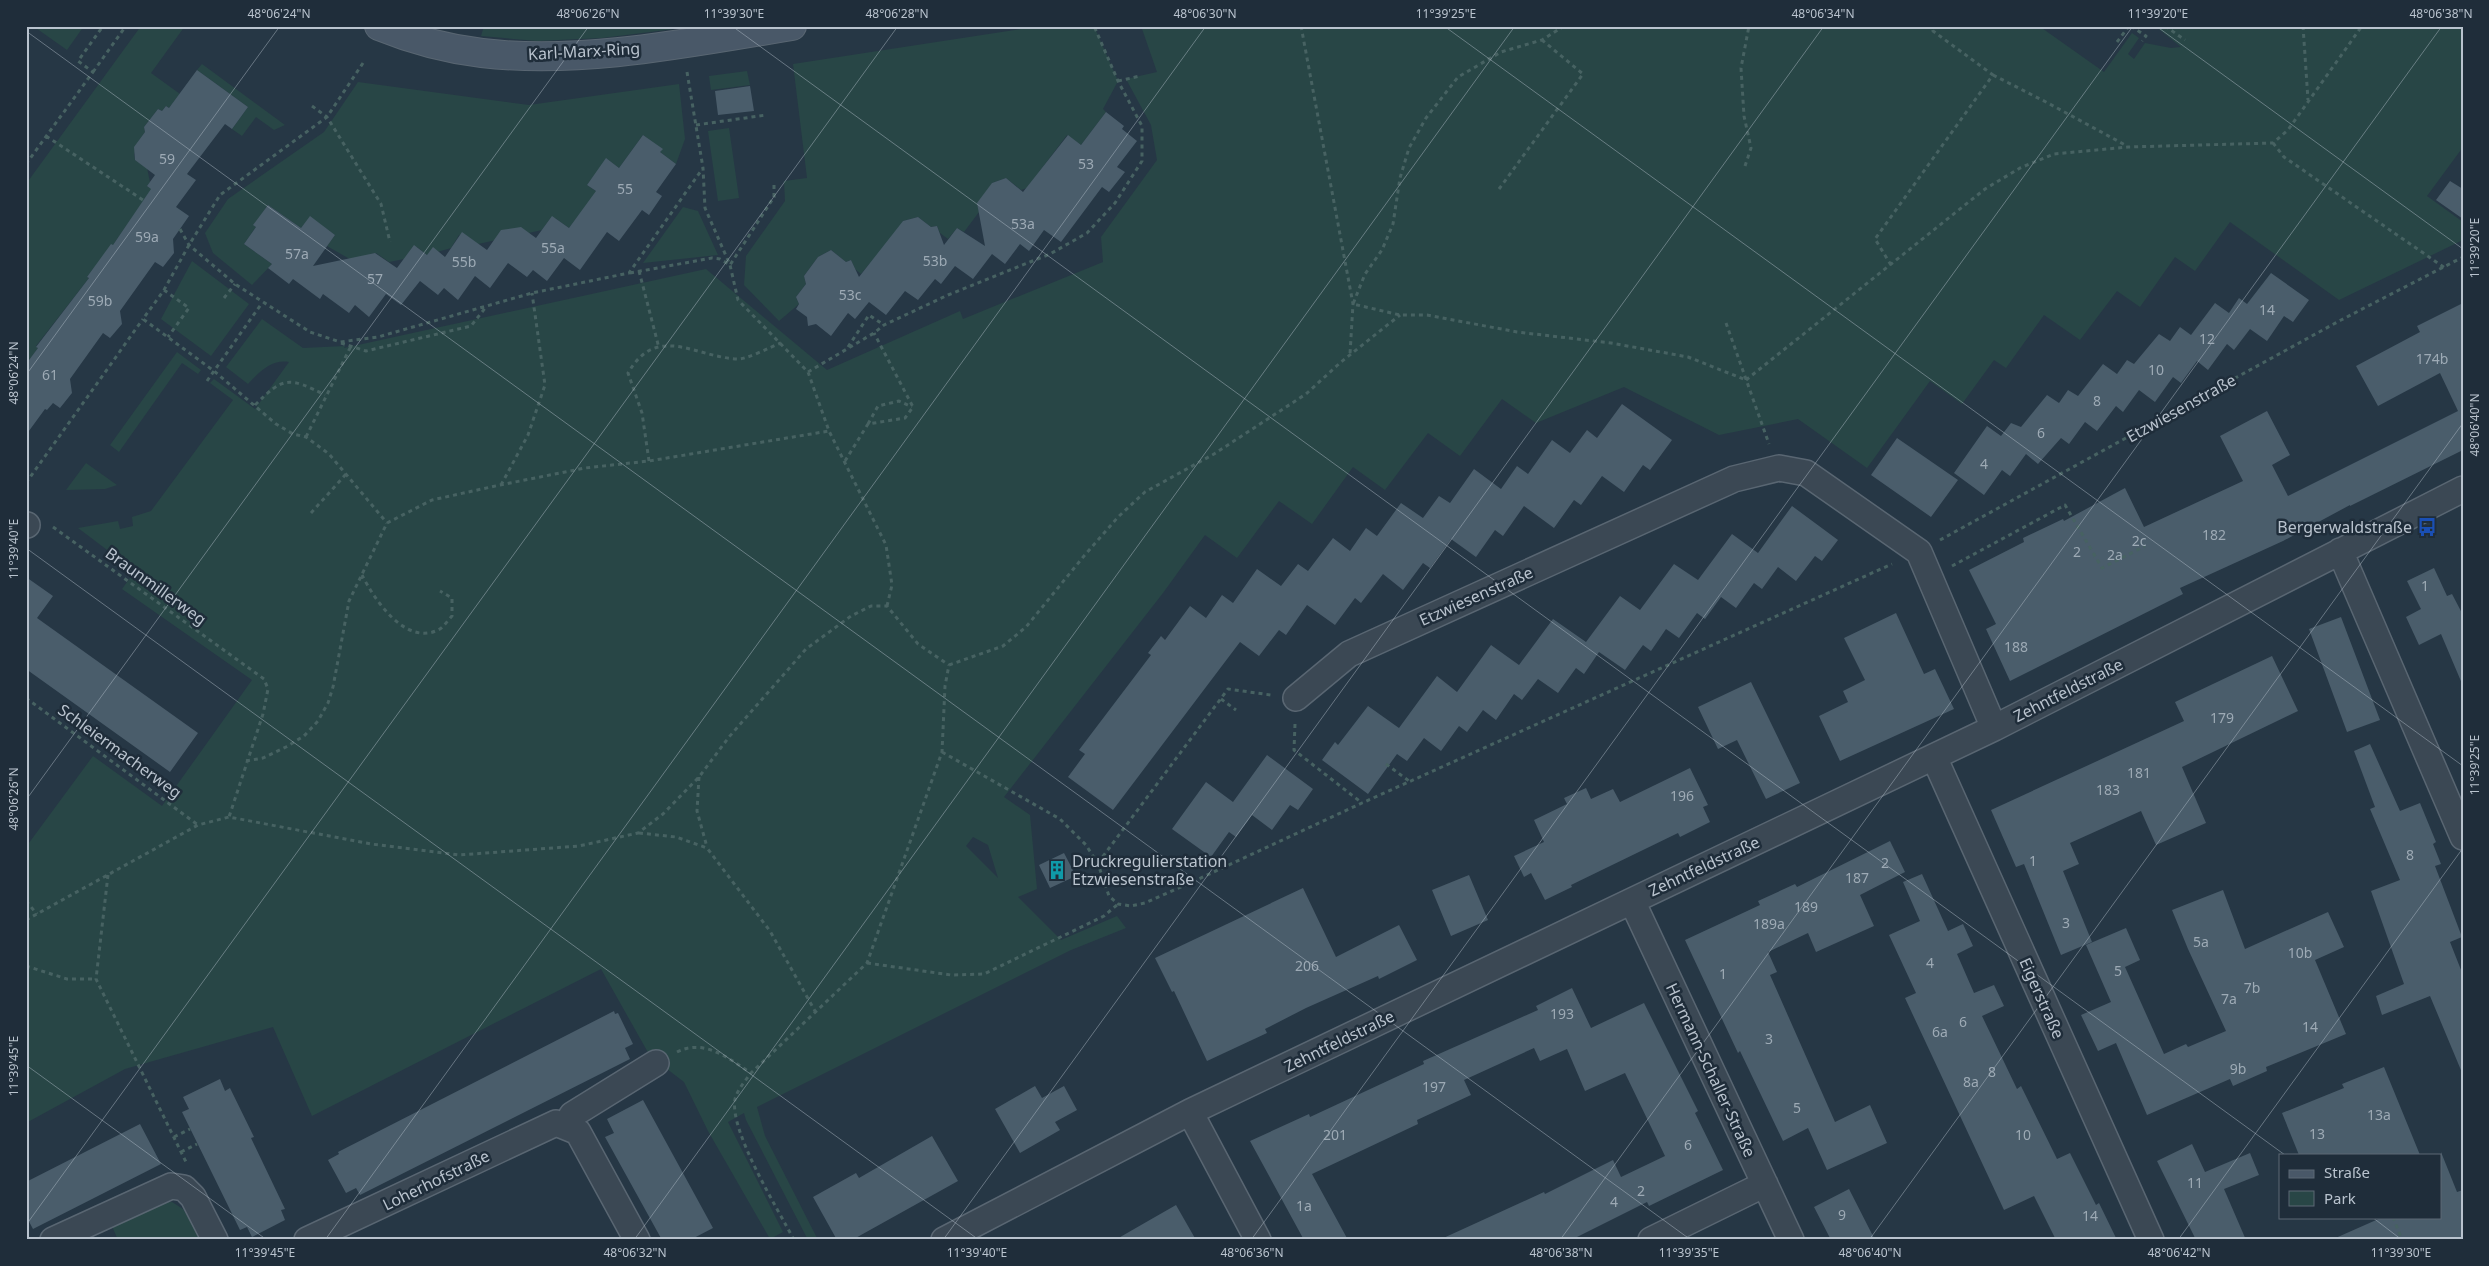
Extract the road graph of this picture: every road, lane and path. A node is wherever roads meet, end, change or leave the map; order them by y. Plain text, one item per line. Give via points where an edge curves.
1 (103, 26) edge
2 (126, 26) edge
3 (379, 26) edge
4 (792, 26) edge
5 (1094, 26) edge
6 (1301, 26) edge
7 (1564, 26) edge
8 (1749, 26) edge
9 (1932, 26) edge
10 (2130, 26) edge
11 (2141, 26) edge
12 (2166, 26) edge
13 (2303, 26) edge
14 (2362, 26) edge
15 (2138, 31) junction
16 (1542, 40) junction
17 (2185, 40) dead end
18 (2142, 41) dead end
19 (2117, 42) dead end
20 (364, 63) dead end
21 (93, 72) junction
22 (687, 72) dead end
23 (1140, 76) dead end
24 (1993, 76) junction
25 (1118, 81) junction
26 (2308, 101) junction
27 (312, 106) dead end
28 (766, 115) dead end
29 (327, 117) junction
30 (696, 125) junction
31 (46, 136) junction
32 (2272, 143) junction
33 (2128, 147) junction
34 (26, 164) edge
35 (1745, 166) dead end
36 (704, 168) junction
37 (774, 182) dead end
38 (1499, 189) dead end
39 (143, 200) dead end
40 (180, 229) dead end
41 (390, 242) dead end
42 (189, 245) junction
43 (2463, 257) edge
44 (730, 265) junction
45 (1892, 265) junction
46 (2445, 268) junction
47 (639, 271) junction
48 (629, 273) junction
49 (234, 284) junction
50 (164, 290) junction
51 (532, 293) junction
52 (224, 298) dead end
53 (262, 303) junction
54 (1353, 304) junction
55 (486, 306) junction
56 (1400, 315) junction
57 (143, 319) junction
58 (1726, 322) dead end
59 (884, 325) junction
60 (874, 333) junction
61 (168, 337) junction
62 (340, 342) junction
63 (781, 344) junction
64 (350, 346) junction
65 (659, 348) junction
66 (848, 348) junction
67 (1350, 354) junction
68 (214, 371) junction
69 (808, 372) junction
70 (1746, 380) junction
71 (207, 381) dead end
72 (325, 396) junction
73 (255, 405) junction
74 (913, 407) junction
75 (868, 424) junction
76 (830, 431) junction
77 (306, 437) junction
78 (649, 461) junction
79 (844, 461) junction
80 (1778, 468) junction
81 (347, 474) junction
82 (27, 480) edge
83 (500, 485) junction
84 (2463, 489) edge
85 (311, 513) dead end
86 (387, 523) junction
87 (34, 525) edge
88 (2145, 546) dead end
89 (2340, 551) junction
90 (1919, 552) junction
91 (361, 575) junction
92 (1930, 577) junction
93 (440, 590) dead end
94 (887, 606) junction
95 (949, 665) junction
96 (26, 698) edge
97 (1296, 698) junction
98 (1221, 699) junction
99 (1236, 710) dead end
100 (1994, 728) junction
101 (942, 752) junction
102 (1934, 757) junction
103 (246, 761) junction
104 (1386, 764) dead end
105 (700, 776) junction
106 (1409, 781) junction
107 (1362, 803) junction
108 (228, 817) junction
109 (198, 825) junction
110 (638, 833) junction
111 (2463, 837) edge
112 (707, 848) junction
113 (1098, 864) junction
114 (108, 875) junction
115 (26, 901) edge
116 (1632, 901) junction
117 (1118, 904) junction
118 (37, 914) junction
119 (26, 920) edge
120 (867, 963) junction
121 (26, 966) edge
122 (96, 979) junction
123 (815, 1011) junction
124 (656, 1063) joint
125 (751, 1073) junction
126 (1190, 1112) junction
127 (566, 1126) junction
128 (190, 1129) dead end
129 (174, 1137) junction
130 (197, 1144) dead end
131 (181, 1152) junction
132 (1765, 1184) junction
133 (184, 1188) junction
134 (2393, 1218) edge
135 (53, 1240) edge
136 (215, 1240) edge
137 (307, 1240) edge
138 (637, 1240) edge
139 (794, 1240) edge
140 (944, 1240) edge
141 (1258, 1240) edge
142 (1651, 1240) edge
143 (1791, 1240) edge
144 (2151, 1240) edge
145 (2402, 1240) edge

1 - 21 path via 78,61
2 - 21 path
3 - 4 main road, Karl-Marx-Ring via 424,41 482,53 550,56 615,52
5 - 25 path
6 - 54 path
7 - 16 path
8 - 35 path via 1741,68 1744,116 1751,148
9 - 24 path via 1933,31
10 - 15 path
10 - 19 path
11 - 15 path
12 - 17 path
13 - 26 path
14 - 26 path
15 - 18 path via 2146,36
16 - 38 path via 1583,74
16 - 54 path via 1501,52 1458,77 1426,118 1408,148 1393,224 1382,250 1364,274
20 - 29 path
21 - 31 path
22 - 30 path
23 - 25 path
24 - 33 path
24 - 45 path via 1875,239
25 - 59 path via 1142,126 1142,161 1115,203 1087,233 1050,254
26 - 32 path via 2288,130
27 - 29 path
28 - 30 path
29 - 41 path via 381,204
29 - 42 path via 220,195
30 - 36 path
31 - 34 path
31 - 39 path
32 - 33 path
32 - 46 path via 2284,158
33 - 45 path via 2054,154 2020,168 1985,189
36 - 44 path via 705,208
36 - 48 path
37 - 44 path via 774,198
40 - 42 path
42 - 49 path
42 - 50 path
43 - 46 path, Etzwiesenstraße
44 - 47 path via 712,258
44 - 63 path via 738,300
45 - 70 path
46 - 90 path, Etzwiesenstraße via 2341,320
47 - 48 path
47 - 65 path
48 - 51 path
49 - 52 path
49 - 53 path
50 - 57 path
50 - 61 path via 189,308
51 - 55 path
51 - 83 path via 545,385 528,435
53 - 62 path via 310,332
53 - 68 path
54 - 56 path
54 - 67 path
55 - 62 path via 378,337
55 - 64 path via 471,326 366,352
56 - 67 path
56 - 70 path via 1426,315 1688,357
57 - 61 path
57 - 82 path
58 - 70 path
59 - 60 path
59 - 66 path via 869,315
60 - 66 path
60 - 74 path
61 - 68 path
62 - 64 path
63 - 65 path via 738,360 671,344
63 - 69 path
64 - 72 path
65 - 78 path via 636,360 628,373 642,413
66 - 69 path
67 - 95 path via 1306,394 1266,421 1145,492 1118,517 1026,627 1003,646
68 - 71 path
68 - 73 path
69 - 76 path
70 - 80 path
72 - 73 path via 298,382 284,383 274,387
72 - 77 path
73 - 77 path via 285,430
74 - 75 path via 905,418
74 - 75 path via 899,401 878,406
75 - 79 path
76 - 78 path
76 - 79 path
77 - 81 path via 329,454
78 - 83 path via 585,468
79 - 94 path via 886,545 892,585
80 - 90 street, Etzwiesenstraße via 1806,473
80 - 97 street, Etzwiesenstraße via 1734,479 1349,654
81 - 85 path
81 - 86 path
83 - 86 path via 432,500
84 - 89 street, Zehntfeldstraße
86 - 91 path
87 - 103 path, Braunmillerweg via 264,679 268,689 263,714
88 - 92 path via 2102,568 2065,505
89 - 100 street, Zehntfeldstraße
89 - 111 street
90 - 92 street
90 - 106 path, Etzwiesenstraße
91 - 93 path via 372,596 395,622 420,633 438,630 452,616 452,598
91 - 103 path via 349,601 333,687 318,721 304,736 286,747 263,758
92 - 100 street
94 - 95 path via 918,644
94 - 105 path via 871,606 851,616 806,649 729,737
95 - 101 path
96 - 109 path, Schleiermacherweg
97 - 98 path via 1228,689
97 - 107 path via 1294,750
98 - 99 path
98 - 113 path
100 - 102 street, Zehntfeldstraße
101 - 113 path via 1060,819 1086,845
101 - 120 path
102 - 116 street, Zehntfeldstraße
102 - 144 street, Eigerstraße
103 - 108 path
104 - 106 path
105 - 110 path via 663,814
105 - 112 path via 697,812
106 - 107 path, Etzwiesenstraße
107 - 117 path, Etzwiesenstraße via 1145,903
108 - 109 path
108 - 110 path via 371,844 459,855 579,846
109 - 114 path
110 - 112 path via 676,837
112 - 123 path via 770,931
113 - 117 path via 1109,896
114 - 118 path
114 - 122 path
115 - 118 path
116 - 126 street, Zehntfeldstraße
116 - 132 street, Hermann-Schaller-Straße
117 - 120 path via 1104,916 984,974 951,976
118 - 119 path
120 - 123 path
121 - 122 path via 67,978
122 - 129 path
123 - 125 path
124 - 125 path via 682,1050 697,1047 715,1050
124 - 127 street via 572,1115
125 - 139 path via 735,1100 738,1132
126 - 140 street, Zehntfeldstraße
126 - 141 street
127 - 137 street, Loherhofstraße via 556,1124
127 - 138 street via 578,1132
128 - 129 path
129 - 131 path
130 - 131 path
131 - 133 path via 190,1171
132 - 142 street
132 - 143 street, Hermann-Schaller-Straße
133 - 135 street via 172,1186
133 - 136 street via 193,1197
134 - 145 path

